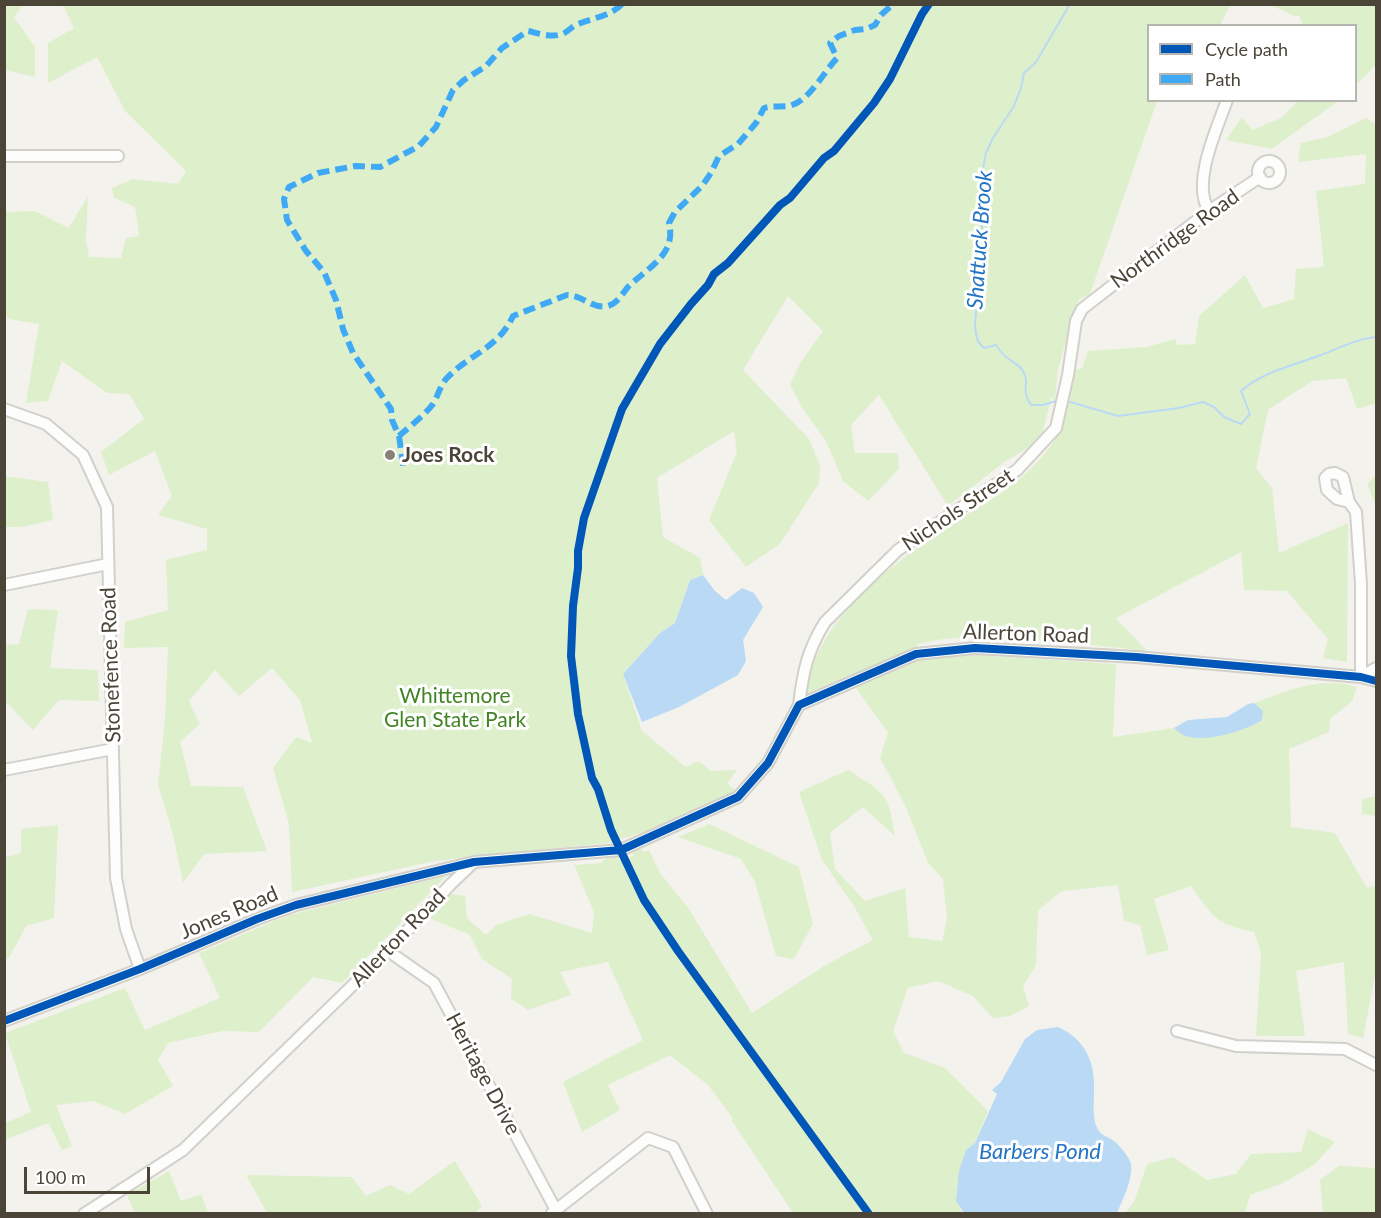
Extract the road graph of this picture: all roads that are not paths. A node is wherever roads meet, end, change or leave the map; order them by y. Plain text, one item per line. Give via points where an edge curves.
1 (1226, 102) edge
2 (4, 156) edge
3 (118, 156) dead end
4 (1260, 177) dead end
5 (1209, 211) junction
6 (1090, 301) joint
7 (4, 409) edge
8 (1349, 502) dead end
9 (108, 564) junction
10 (4, 585) edge
11 (1377, 668) edge
12 (1361, 677) junction
13 (1377, 681) edge
14 (799, 705) junction
15 (113, 749) junction
16 (4, 770) edge
17 (474, 862) junction
18 (388, 951) junction
19 (140, 969) junction
20 (4, 1021) edge
21 (1177, 1031) dead end
22 (1377, 1065) edge
23 (555, 1212) edge
24 (84, 1214) edge
25 (707, 1214) edge

1 - 5 street via 1203,178 1203,198
2 - 3 street
4 - 5 street, Northridge Road
5 - 6 street, Northridge Road
6 - 14 street, Nichols Street via 1076,321 1056,428 1017,470 898,550 825,622 803,670
7 - 9 street, Stonefence Road via 46,424 83,454 107,507
8 - 12 street via 1356,513 1361,584
9 - 10 street
9 - 15 street, Stonefence Road
11 - 12 street
12 - 13 street, Allerton Road
12 - 14 street, Allerton Road via 1136,657 975,648 916,654
14 - 17 street via 768,763 738,797 621,850
15 - 16 street
15 - 19 street, Stonefence Road via 116,878 126,929
17 - 18 street, Allerton Road
17 - 19 street, Jones Road via 296,905
18 - 23 street, Heritage Drive via 434,983
18 - 24 street, Allerton Road via 183,1150
19 - 20 street, Jones Road
21 - 22 street via 1236,1046 1345,1049
23 - 25 street via 648,1137 673,1148

